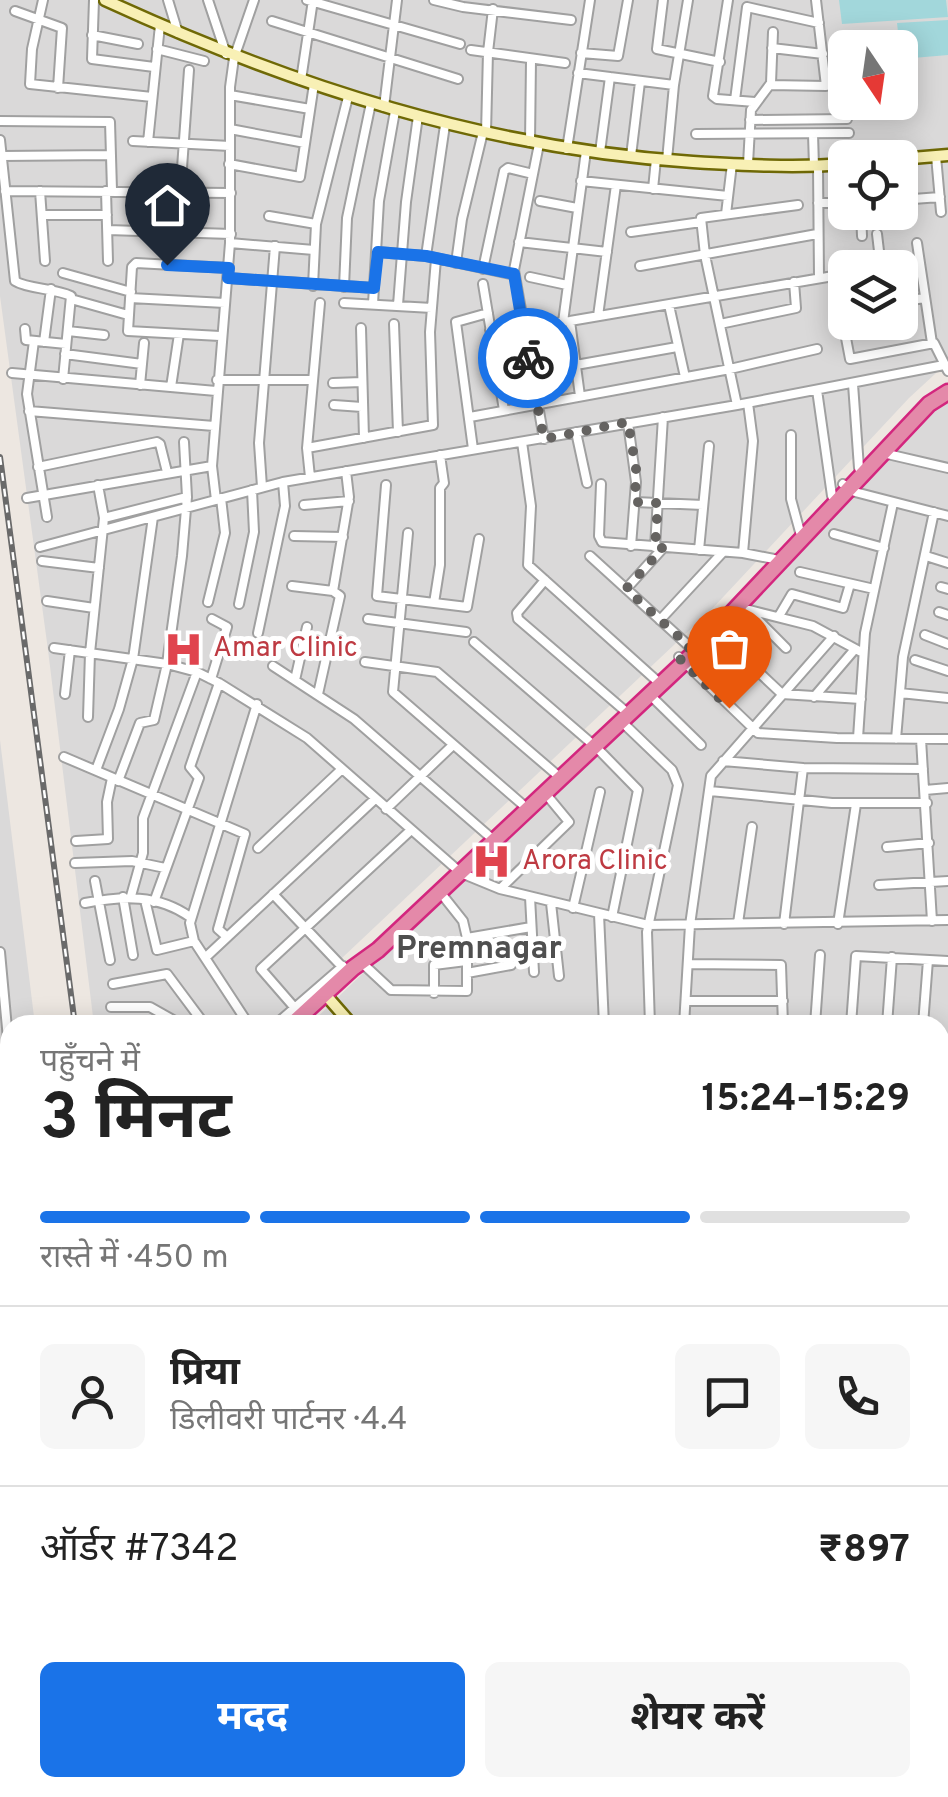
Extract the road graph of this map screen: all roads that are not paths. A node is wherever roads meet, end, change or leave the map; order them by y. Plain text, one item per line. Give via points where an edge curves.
1 (43, 0) edge
2 (94, 0) edge
3 (105, 0) edge
4 (168, 0) edge
5 (208, 0) edge
6 (254, 0) edge
7 (311, 0) edge
8 (397, 0) edge
9 (434, 0) edge
10 (590, 0) edge
11 (628, 0) edge
12 (663, 0) edge
13 (688, 0) edge
14 (728, 0) edge
15 (816, 0) edge
16 (493, 9) junction
17 (16, 11) dead end
18 (38, 20) junction
19 (571, 20) dead end
20 (272, 21) dead end
21 (819, 22) junction
22 (394, 24) junction
23 (160, 25) junction
24 (773, 32) dead end
25 (178, 33) junction
26 (309, 34) junction
27 (92, 35) junction
28 (138, 44) dead end
29 (460, 44) dead end
30 (772, 48) junction
31 (157, 49) junction
32 (470, 50) dead end
33 (488, 52) junction
34 (581, 52) junction
35 (680, 54) junction
36 (823, 54) junction
37 (230, 56) junction
38 (392, 60) junction
39 (531, 60) junction
40 (204, 61) dead end
41 (720, 62) junction
42 (564, 64) dead end
43 (154, 67) junction
44 (188, 70) dead end
45 (578, 73) junction
46 (610, 77) junction
47 (458, 79) dead end
48 (300, 80) junction
49 (640, 82) junction
50 (314, 84) junction
51 (770, 85) junction
52 (674, 86) junction
53 (58, 88) junction
54 (230, 95) junction
55 (152, 97) junction
56 (348, 97) junction
57 (735, 100) junction
58 (755, 102) junction
59 (371, 103) junction
60 (389, 109) junction
61 (310, 110) junction
62 (418, 116) junction
63 (828, 119) edge
64 (750, 120) junction
65 (0, 121) edge
66 (444, 124) junction
67 (230, 129) junction
68 (485, 133) junction
69 (696, 134) dead end
70 (813, 134) junction
71 (849, 134) dead end
72 (749, 136) junction
73 (0, 140) edge
74 (133, 141) dead end
75 (148, 142) junction
76 (184, 143) junction
77 (305, 143) junction
78 (535, 143) junction
79 (230, 146) junction
80 (567, 148) junction
81 (586, 151) junction
82 (600, 152) junction
83 (111, 155) junction
84 (2, 156) edge
85 (631, 156) junction
86 (942, 156) edge
87 (662, 160) junction
88 (230, 164) junction
89 (732, 164) junction
90 (748, 164) junction
91 (828, 165) edge
92 (816, 166) junction
93 (182, 168) dead end
94 (533, 174) junction
95 (581, 181) junction
96 (616, 185) junction
97 (109, 190) junction
98 (653, 190) junction
99 (5, 191) junction
100 (40, 191) junction
101 (231, 193) junction
102 (728, 196) junction
103 (940, 196) junction
104 (918, 198) edge
105 (540, 202) dead end
106 (818, 203) junction
107 (828, 203) edge
108 (798, 205) dead end
109 (577, 208) junction
110 (942, 212) dead end
111 (726, 214) junction
112 (42, 215) junction
113 (108, 215) junction
114 (269, 216) dead end
115 (701, 222) junction
116 (316, 224) junction
117 (108, 230) junction
118 (862, 230) edge
119 (632, 232) dead end
120 (817, 234) junction
121 (877, 234) dead end
122 (862, 236) dead end
123 (230, 239) junction
124 (518, 242) junction
125 (917, 243) dead end
126 (275, 246) junction
127 (571, 249) junction
128 (314, 250) junction
129 (879, 250) edge
130 (378, 252) junction
131 (607, 252) junction
132 (402, 253) junction
133 (706, 255) junction
134 (426, 256) junction
135 (436, 259) junction
136 (45, 261) dead end
137 (108, 261) dead end
138 (456, 263) junction
139 (919, 264) joint
140 (640, 266) dead end
141 (483, 268) junction
142 (63, 273) dead end
143 (229, 273) junction
144 (514, 274) junction
145 (828, 276) edge
146 (530, 277) dead end
147 (819, 277) junction
148 (794, 282) junction
149 (273, 283) junction
150 (483, 284) dead end
151 (567, 284) junction
152 (313, 286) junction
153 (344, 287) junction
154 (374, 288) junction
155 (51, 289) junction
156 (130, 295) junction
157 (714, 297) junction
158 (924, 298) junction
159 (71, 299) junction
160 (918, 299) edge
161 (225, 302) junction
162 (320, 302) dead end
163 (344, 303) dead end
164 (373, 304) junction
165 (398, 305) junction
166 (669, 305) junction
167 (432, 308) junction
168 (488, 313) junction
169 (128, 315) junction
170 (598, 316) junction
171 (567, 322) junction
172 (394, 324) dead end
173 (720, 324) junction
174 (523, 325) junction
175 (362, 328) dead end
176 (25, 329) dead end
177 (490, 330) junction
178 (68, 331) junction
179 (180, 334) junction
180 (104, 335) dead end
181 (220, 336) junction
182 (847, 340) edge
183 (34, 341) junction
184 (44, 342) junction
185 (144, 343) dead end
186 (932, 343) junction
187 (677, 347) junction
188 (66, 349) junction
189 (816, 350) dead end
190 (142, 364) junction
191 (576, 365) junction
192 (946, 368) edge
193 (730, 369) junction
194 (12, 373) dead end
195 (28, 376) junction
196 (684, 377) junction
197 (63, 379) junction
198 (217, 380) junction
199 (265, 380) junction
200 (312, 380) junction
201 (362, 382) junction
202 (333, 383) dead end
203 (853, 384) junction
204 (948, 384) edge
205 (140, 385) junction
206 (170, 387) junction
207 (817, 390) junction
208 (216, 391) junction
209 (948, 392) edge
210 (580, 396) junction
211 (748, 403) junction
212 (334, 405) dead end
213 (536, 405) junction
214 (737, 405) junction
215 (362, 408) junction
216 (504, 410) junction
217 (28, 411) junction
218 (470, 417) junction
219 (663, 417) junction
220 (628, 422) junction
221 (214, 426) junction
222 (398, 432) junction
223 (576, 432) junction
224 (791, 435) dead end
225 (364, 438) junction
226 (544, 439) junction
227 (184, 442) dead end
228 (522, 442) junction
229 (708, 446) dead end
230 (307, 448) junction
231 (473, 450) junction
232 (883, 453) junction
233 (440, 455) junction
234 (38, 466) junction
235 (212, 466) junction
236 (859, 468) junction
237 (948, 468) edge
238 (185, 469) junction
239 (346, 471) junction
240 (166, 472) junction
241 (310, 478) junction
242 (283, 482) junction
243 (586, 483) dead end
244 (601, 484) dead end
245 (98, 485) junction
246 (386, 485) dead end
247 (262, 487) junction
248 (846, 487) junction
249 (252, 490) junction
250 (43, 496) junction
251 (832, 496) junction
252 (187, 497) junction
253 (28, 498) dead end
254 (218, 499) junction
255 (348, 501) junction
256 (635, 502) junction
257 (658, 503) junction
258 (893, 503) junction
259 (304, 505) dead end
260 (703, 505) junction
261 (187, 508) junction
262 (934, 512) junction
263 (948, 516) edge
264 (47, 517) dead end
265 (152, 517) junction
266 (104, 518) junction
267 (102, 531) junction
268 (800, 532) junction
269 (408, 534) dead end
270 (834, 534) dead end
271 (294, 536) dead end
272 (343, 537) junction
273 (479, 538) dead end
274 (631, 546) junction
275 (40, 548) dead end
276 (659, 548) junction
277 (884, 548) junction
278 (699, 550) junction
279 (723, 552) junction
280 (743, 554) junction
281 (590, 556) dead end
282 (926, 556) junction
283 (774, 559) junction
284 (42, 562) dead end
285 (948, 563) edge
286 (98, 568) junction
287 (800, 572) dead end
288 (545, 580) junction
289 (850, 584) junction
290 (292, 586) dead end
291 (626, 589) junction
292 (874, 589) junction
293 (333, 591) junction
294 (402, 599) junction
295 (47, 601) dead end
296 (208, 602) dead end
297 (434, 602) junction
298 (239, 604) dead end
299 (94, 608) junction
300 (745, 608) junction
301 (779, 616) junction
302 (212, 619) dead end
303 (368, 619) dead end
304 (660, 620) junction
305 (399, 624) junction
306 (307, 627) dead end
307 (716, 631) junction
308 (466, 632) dead end
309 (258, 633) dead end
310 (925, 635) dead end
311 (834, 636) junction
312 (474, 642) dead end
313 (948, 644) edge
314 (54, 648) dead end
315 (786, 648) dead end
316 (70, 650) junction
317 (859, 651) junction
318 (90, 653) junction
319 (684, 656) junction
320 (133, 659) junction
321 (915, 660) dead end
322 (365, 662) dead end
323 (166, 664) junction
324 (273, 666) dead end
325 (393, 666) junction
326 (948, 671) edge
327 (198, 672) junction
328 (295, 680) junction
329 (656, 680) junction
330 (215, 681) junction
331 (900, 693) junction
332 (66, 694) dead end
333 (318, 694) junction
334 (782, 694) junction
335 (650, 695) junction
336 (814, 697) junction
337 (948, 698) edge
338 (861, 699) junction
339 (257, 704) junction
340 (623, 716) junction
341 (88, 717) dead end
342 (751, 730) junction
343 (858, 738) junction
344 (896, 738) junction
345 (921, 738) junction
346 (948, 739) edge
347 (593, 744) junction
348 (452, 745) junction
349 (701, 745) dead end
350 (64, 757) dead end
351 (723, 760) junction
352 (804, 768) junction
353 (924, 769) junction
354 (96, 770) junction
355 (342, 770) junction
356 (556, 774) junction
357 (421, 776) junction
358 (115, 779) junction
359 (948, 788) edge
360 (925, 790) junction
361 (600, 792) dead end
362 (710, 792) junction
363 (545, 793) junction
364 (151, 795) junction
365 (375, 799) junction
366 (801, 801) junction
367 (927, 803) junction
368 (522, 804) junction
369 (856, 804) junction
370 (386, 809) junction
371 (185, 811) junction
372 (220, 825) junction
373 (752, 827) dead end
374 (411, 830) junction
375 (489, 836) junction
376 (76, 841) dead end
377 (930, 843) junction
378 (888, 847) dead end
379 (258, 848) dead end
380 (141, 862) junction
381 (76, 863) dead end
382 (165, 868) junction
383 (458, 870) junction
384 (95, 882) dead end
385 (932, 882) junction
386 (948, 882) edge
387 (879, 885) dead end
388 (500, 888) junction
389 (440, 892) junction
390 (273, 894) junction
391 (127, 896) junction
392 (530, 897) junction
393 (99, 900) junction
394 (150, 901) junction
395 (85, 902) dead end
396 (551, 903) junction
397 (573, 908) junction
398 (599, 914) junction
399 (190, 917) junction
400 (612, 917) junction
401 (948, 920) edge
402 (932, 921) junction
403 (738, 923) junction
404 (690, 924) junction
405 (784, 924) junction
406 (838, 924) junction
407 (648, 926) junction
408 (306, 927) junction
409 (531, 927) junction
410 (226, 936) junction
411 (467, 938) junction
412 (194, 940) junction
413 (0, 952) edge
414 (820, 955) dead end
415 (133, 956) dead end
416 (892, 957) junction
417 (206, 958) junction
418 (110, 960) dead end
419 (466, 960) junction
420 (928, 960) junction
421 (948, 962) edge
422 (689, 964) junction
423 (510, 965) dead end
424 (353, 966) junction
425 (534, 972) dead end
426 (467, 973) junction
427 (559, 976) dead end
428 (113, 984) dead end
429 (434, 993) junction
430 (318, 999) junction
431 (686, 1001) junction
432 (783, 1001) junction
433 (111, 1007) dead end
434 (294, 1007) junction
435 (7, 1015) edge
436 (164, 1015) edge
437 (198, 1015) edge
438 (243, 1015) edge
439 (286, 1015) edge
440 (301, 1015) edge
441 (339, 1015) edge
442 (604, 1015) edge
443 (650, 1015) edge
444 (685, 1015) edge
445 (783, 1015) edge
446 (816, 1015) edge
447 (852, 1015) edge
448 (888, 1015) edge
449 (924, 1015) edge
450 (521, 1797) edge
451 (559, 1797) edge

1 - 18 street
2 - 27 street
3 - 23 street
4 - 25 street
5 - 37 street
6 - 37 street
7 - 22 street
7 - 26 street
8 - 22 street
9 - 16 street
10 - 34 street
11 - 34 street via 618,56
12 - 35 street via 656,47
13 - 35 street
14 - 41 street
15 - 21 street
16 - 19 street
16 - 33 street
17 - 18 street
18 - 53 street via 63,30
18 - 53 street via 30,83
20 - 26 street
21 - 36 street
21 - 57 street via 747,7
22 - 29 street
22 - 38 street
23 - 25 street
23 - 31 street
24 - 30 street
25 - 37 street
26 - 38 street
26 - 48 street
27 - 28 street
27 - 43 street via 92,59
30 - 36 street
30 - 51 street
31 - 40 street
31 - 43 street
32 - 33 street
33 - 39 street
33 - 68 street
34 - 45 street
35 - 41 street
35 - 52 street
36 - 51 street via 825,86
37 - 48 street
37 - 54 street
38 - 47 street
38 - 60 street
39 - 42 street
39 - 78 street
41 - 57 street via 714,98
43 - 55 street
44 - 76 street
45 - 46 street
45 - 80 street
46 - 49 street
46 - 82 street
48 - 50 street
49 - 52 street
49 - 85 street
50 - 56 street
50 - 61 street
51 - 58 street
52 - 87 street
53 - 55 street
54 - 61 street
54 - 67 street
55 - 75 street
56 - 59 street
56 - 116 street
57 - 58 street
58 - 64 street
59 - 60 street
59 - 153 street via 347,218
60 - 62 street
60 - 130 street
61 - 77 street
62 - 66 street
62 - 132 street
63 - 64 street
64 - 72 street
65 - 83 street via 108,121
66 - 68 street
66 - 134 street
67 - 77 street
67 - 79 street
68 - 78 street
68 - 138 street
69 - 72 street
70 - 71 street
70 - 72 street
70 - 92 street
72 - 90 street
73 - 84 street
74 - 75 street
75 - 76 street
76 - 79 street
76 - 93 street
77 - 88 street via 300,177
78 - 80 street
78 - 94 street
79 - 88 street
80 - 81 street
81 - 82 street
81 - 95 street
82 - 85 street
83 - 84 street
83 - 97 street
84 - 99 street
85 - 87 street
86 - 103 street
87 - 89 street
87 - 98 street
88 - 101 street
89 - 90 street
89 - 102 street
90 - 92 street
91 - 92 street
92 - 106 street
94 - 124 street
94 - 141 street via 504,171
95 - 96 street
95 - 109 street
96 - 98 street
96 - 131 street
97 - 100 street
97 - 101 street
97 - 113 street
98 - 102 street
99 - 100 street
99 - 155 street via 16,283
100 - 112 street
101 - 123 street
102 - 111 street
103 - 104 street
103 - 110 street
105 - 109 street
106 - 107 street
106 - 120 street
108 - 111 street
109 - 127 street
111 - 115 street via 703,216
112 - 113 street
112 - 136 street
113 - 117 street
114 - 116 street
115 - 119 street
115 - 133 street
116 - 128 street
117 - 123 street
117 - 137 street
118 - 122 street
120 - 133 street
120 - 147 street
121 - 129 street
123 - 126 street
123 - 143 street
124 - 127 street
124 - 144 street
125 - 139 street
126 - 128 street
126 - 149 street
127 - 131 street
127 - 151 street
128 - 152 street
130 - 132 street
130 - 154 street
131 - 170 street
132 - 134 street
132 - 165 street
133 - 140 street
133 - 157 street
134 - 135 street
135 - 138 street
135 - 167 street
138 - 141 street
139 - 158 street
141 - 144 street
142 - 156 street
143 - 149 street
143 - 156 street via 136,263
143 - 161 street
144 - 174 street
145 - 147 street
146 - 151 street
147 - 148 street
148 - 157 street
148 - 173 street via 796,308
149 - 152 street
149 - 199 street
150 - 168 street
151 - 171 street
152 - 153 street
153 - 154 street
154 - 164 street
155 - 159 street
155 - 184 street
156 - 161 street
156 - 169 street
157 - 166 street
157 - 173 street
158 - 160 street
158 - 186 street
159 - 169 street
159 - 178 street
161 - 181 street
162 - 200 street
163 - 164 street
164 - 165 street
165 - 167 street
166 - 170 street
166 - 187 street
167 - 222 street via 433,424
168 - 177 street
168 - 218 street via 456,322
169 - 179 street via 129,332
170 - 171 street
171 - 174 street
171 - 191 street
172 - 222 street
173 - 193 street
174 - 177 street
174 - 213 street
175 - 201 street
176 - 183 street via 26,340
177 - 216 street
178 - 180 street
178 - 188 street
179 - 181 street
179 - 206 street
181 - 198 street
182 - 186 street via 850,358
183 - 184 street
183 - 195 street
184 - 188 street
185 - 190 street
186 - 192 street
187 - 191 street
187 - 196 street
188 - 190 street
188 - 197 street
189 - 193 street
190 - 205 street
191 - 210 street
192 - 203 street
193 - 196 street
193 - 214 street
194 - 195 street
195 - 197 street
195 - 217 street
196 - 210 street
197 - 205 street
198 - 199 street
198 - 208 street
199 - 200 street
199 - 247 street
200 - 230 street
201 - 202 street
201 - 215 street
203 - 207 street
203 - 236 street
204 - 236 highway via 924,398
205 - 206 street
206 - 208 street
207 - 211 street
207 - 251 street
208 - 221 street
209 - 232 highway
210 - 213 street
211 - 214 street
211 - 280 street via 753,440
212 - 215 street
213 - 216 street
213 - 226 street
214 - 219 street
215 - 225 street
216 - 218 street
217 - 221 street
217 - 234 street
218 - 231 street
219 - 220 street
219 - 257 street
220 - 223 street
220 - 256 street
221 - 235 street
222 - 225 street
223 - 226 street
223 - 243 street
224 - 268 street via 791,499
225 - 230 street
226 - 228 street
227 - 238 street
228 - 231 street
228 - 288 street via 531,506 527,564
229 - 260 street
230 - 241 street
231 - 233 street
232 - 237 street
232 - 248 highway
233 - 239 street
233 - 297 street via 444,483
234 - 240 street via 157,442
234 - 250 street
235 - 238 street
235 - 254 street
236 - 248 highway
238 - 240 street
238 - 252 street
239 - 241 street
239 - 255 street
240 - 245 street
241 - 242 street
242 - 247 street
242 - 309 street via 285,506
244 - 274 street via 600,541
245 - 250 street
245 - 266 street
246 - 294 street via 376,594
247 - 249 street
248 - 251 highway
248 - 258 street
248 - 300 highway
249 - 254 street
249 - 298 street via 254,532
250 - 253 street
250 - 264 street
251 - 268 highway
252 - 261 street
252 - 266 street
254 - 261 street
254 - 296 street via 226,533
255 - 259 street
255 - 272 street
256 - 257 street
256 - 274 street
257 - 260 street
257 - 276 street
258 - 262 street
258 - 277 street
260 - 278 street
261 - 265 street
261 - 323 street
262 - 263 street
262 - 282 street
265 - 267 street
265 - 320 street
266 - 267 street
267 - 275 street
267 - 286 street
268 - 283 highway
269 - 294 street
270 - 277 street
271 - 272 street
272 - 293 street
273 - 297 street via 469,606
274 - 276 street
276 - 278 street
276 - 291 street
277 - 292 street
278 - 279 street
279 - 280 street
279 - 304 street
280 - 283 street
281 - 291 street
282 - 285 street
282 - 331 street
283 - 319 highway
284 - 286 street
286 - 299 street
287 - 289 street
288 - 329 street
288 - 340 street via 518,619
289 - 292 street
289 - 301 street via 843,608 792,594
290 - 293 street
291 - 304 street
292 - 317 street
293 - 333 street via 340,598
294 - 297 street
294 - 305 street
295 - 299 street
299 - 318 street
300 - 301 street
300 - 307 highway
300 - 315 street
301 - 311 street
302 - 330 street via 227,628
303 - 305 street
304 - 319 street
305 - 308 street
305 - 325 street
306 - 328 street
307 - 319 highway
307 - 334 street
310 - 313 street
311 - 317 street
311 - 334 street
312 - 347 street
314 - 316 street
316 - 318 street
316 - 332 street
317 - 336 street
317 - 338 street
318 - 320 street
318 - 341 street
319 - 329 highway
319 - 335 highway
319 - 342 street
320 - 323 street
320 - 354 street
321 - 326 street
322 - 325 street
323 - 327 street
323 - 358 street via 154,720 140,723
324 - 328 street
325 - 348 street via 395,695
325 - 356 street via 440,674
327 - 330 street
327 - 364 street
328 - 333 street
329 - 340 highway
330 - 339 street
330 - 371 street via 190,766 199,778
331 - 337 street
331 - 344 street
333 - 357 street
334 - 336 street
334 - 342 street
335 - 340 highway
335 - 349 street
336 - 338 street
338 - 343 street
339 - 355 street
339 - 372 street
340 - 347 highway
340 - 407 street via 678,781
342 - 343 street
342 - 351 street
343 - 344 street
344 - 345 street
345 - 346 street
345 - 353 street
347 - 356 highway
347 - 363 highway
347 - 400 street via 638,790
348 - 357 street
348 - 368 street
350 - 354 street
351 - 352 street
351 - 362 street via 711,776
352 - 353 street
352 - 366 street
353 - 360 street
354 - 358 street
355 - 365 street
355 - 379 street
356 - 368 highway
357 - 370 street
357 - 375 street
358 - 364 street
358 - 376 street via 108,839
359 - 360 street
360 - 367 street
361 - 397 street
362 - 366 street
362 - 404 street
363 - 383 highway
363 - 388 street via 568,824
364 - 371 street
364 - 380 street
365 - 370 street
365 - 390 street
366 - 369 street
366 - 405 street
367 - 369 street
367 - 377 street
368 - 375 highway
369 - 406 street
370 - 374 street
371 - 372 street
371 - 382 street
372 - 399 street
372 - 410 street via 246,837 218,930
373 - 403 street
374 - 383 street
374 - 408 street
375 - 383 highway
377 - 378 street
377 - 385 street
380 - 381 street
380 - 382 street
380 - 391 street
382 - 394 street
383 - 388 street
383 - 389 highway
383 - 424 highway
384 - 393 street
385 - 386 street
385 - 387 street
385 - 402 street
388 - 392 street
389 - 411 street via 462,916
389 - 424 highway
390 - 408 street
390 - 410 street
391 - 393 street
391 - 394 street
391 - 415 street
392 - 396 street
392 - 409 street
393 - 395 street
393 - 418 street
394 - 399 street
394 - 412 street via 157,950
396 - 397 street
396 - 427 street
397 - 398 street
398 - 400 street
398 - 442 street
399 - 412 street
400 - 407 street
401 - 402 street
402 - 406 street
403 - 404 street
403 - 405 street
404 - 407 street
404 - 422 street
405 - 406 street
407 - 443 street
408 - 424 street
408 - 434 street via 261,969
409 - 411 street
409 - 425 street
410 - 417 street
411 - 419 street
412 - 417 street
413 - 435 street
414 - 446 street
416 - 420 street
416 - 447 street via 856,956
416 - 448 street
417 - 438 street
419 - 426 street
419 - 429 street via 434,966
420 - 421 street
420 - 449 street
422 - 431 street
422 - 432 street via 781,965
423 - 426 street
424 - 429 street via 391,990
424 - 430 highway
424 - 434 street
426 - 429 street via 466,992
428 - 437 street via 167,974
430 - 440 highway
430 - 441 street
431 - 432 street
431 - 444 street
432 - 445 street
433 - 436 street via 150,1007
434 - 439 street
450 - 451 street

